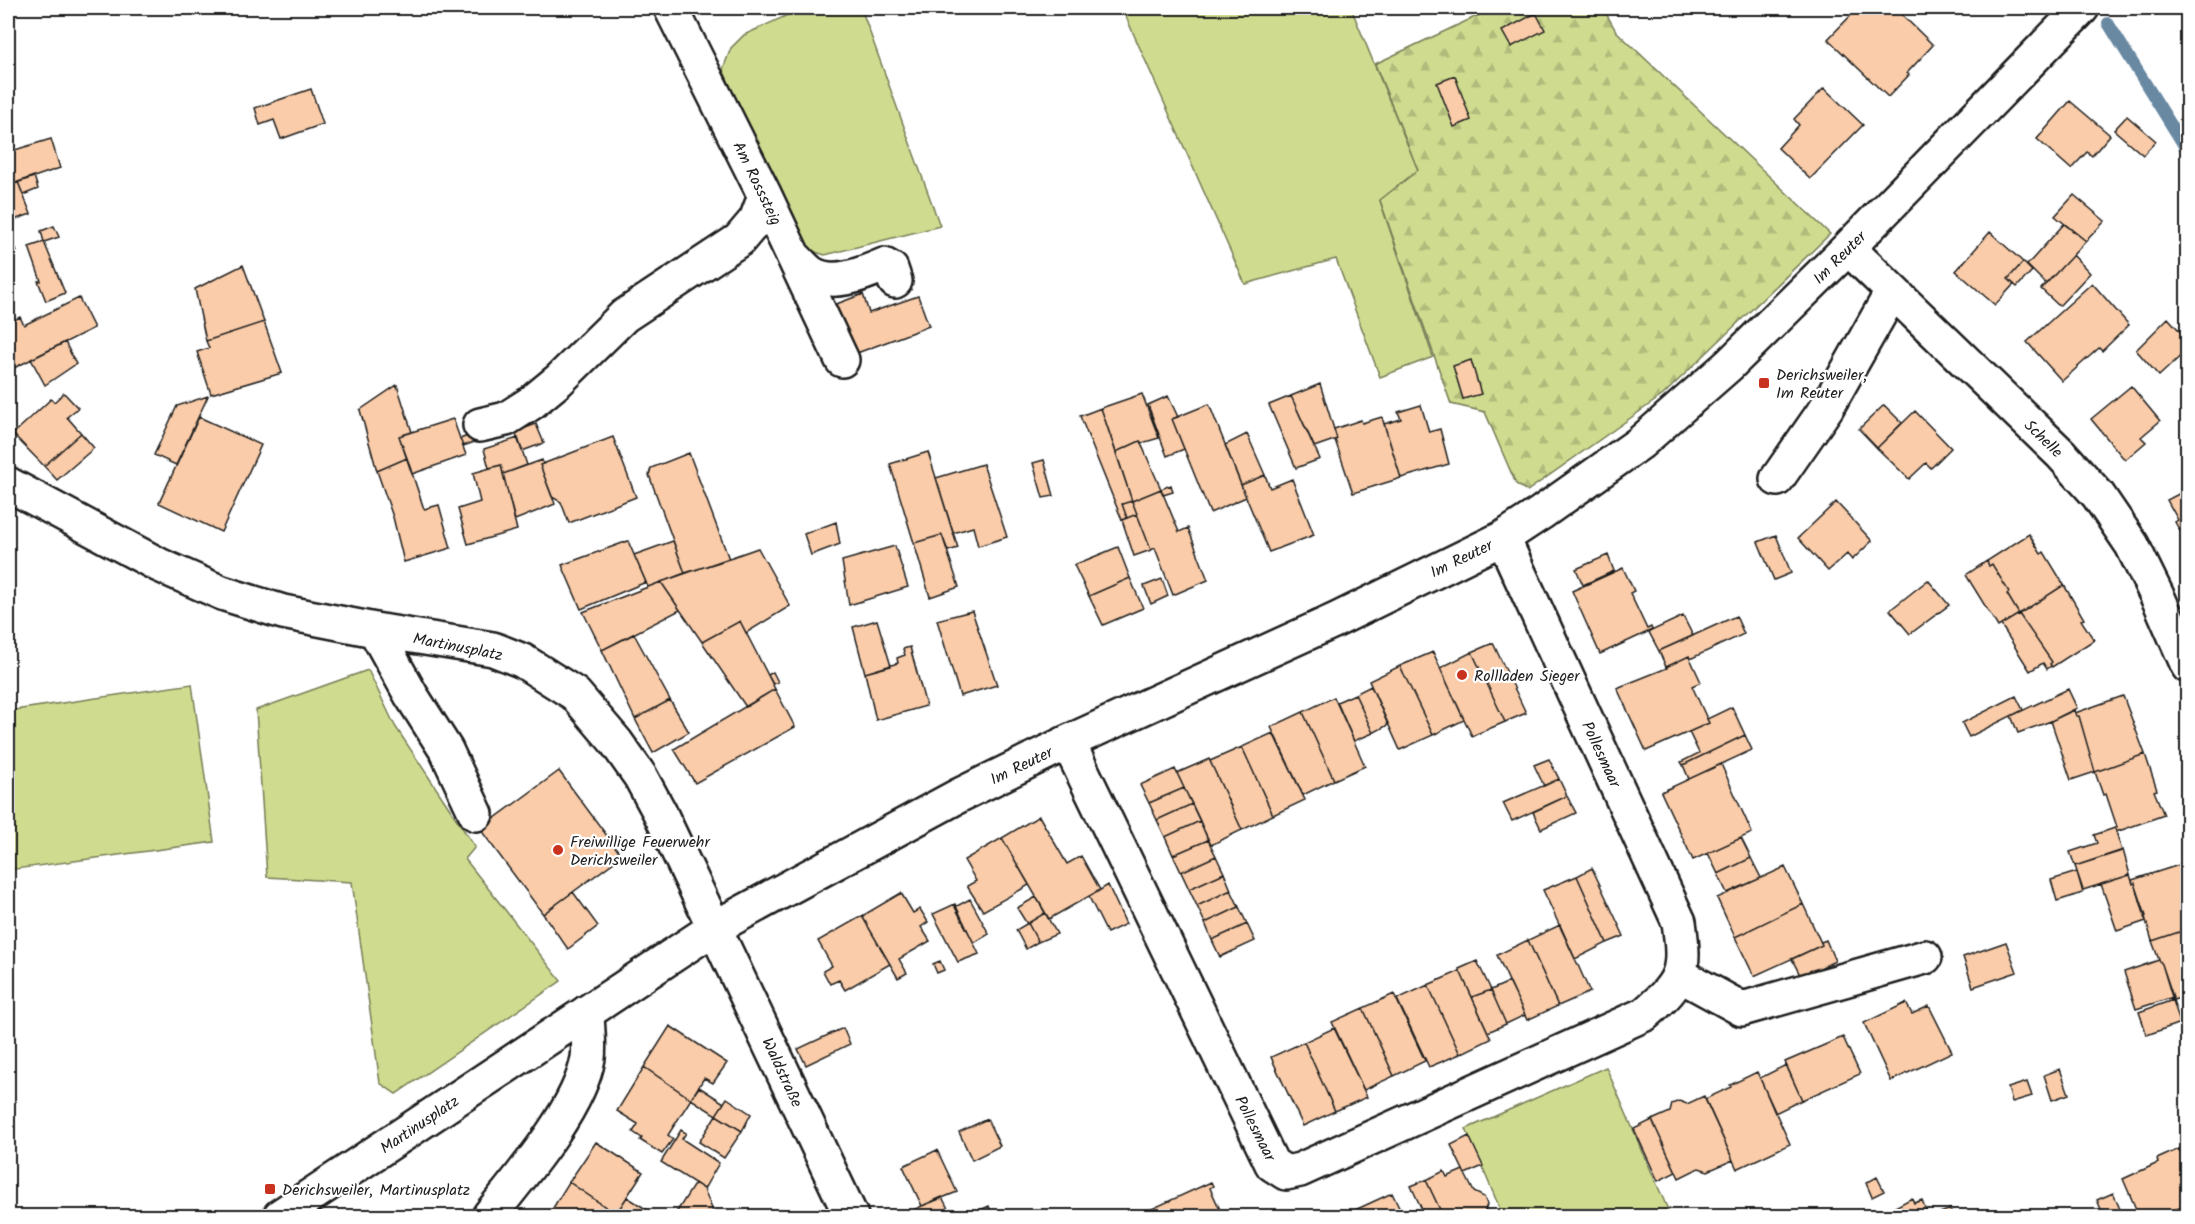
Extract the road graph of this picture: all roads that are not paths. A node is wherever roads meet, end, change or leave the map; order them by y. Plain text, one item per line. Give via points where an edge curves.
1 (671, 8) edge
2 (2082, 8) edge
3 (765, 196) junction
4 (1848, 248) junction
5 (793, 255) junction
6 (895, 281) dead end
7 (1893, 292) junction
8 (842, 360) dead end
9 (480, 426) dead end
10 (1777, 479) dead end
11 (8, 484) edge
12 (1503, 538) junction
13 (375, 630) junction
14 (2187, 666) edge
15 (1068, 742) junction
16 (476, 814) dead end
17 (714, 928) junction
18 (1925, 957) dead end
19 (1680, 975) junction
20 (587, 1012) junction
21 (280, 1216) edge
22 (489, 1216) edge
23 (851, 1216) edge

1 - 3 street, Am Rosssteig
2 - 4 street, Im Reuter
3 - 5 street, Am Rosssteig
3 - 9 street via 756,220 739,240 624,316 531,403 506,419
4 - 7 street, Schelle
4 - 12 street, Im Reuter via 1730,365 1640,444
5 - 6 street via 811,273 825,279 838,280 884,265 891,269
5 - 8 street, Am Rosssteig
7 - 10 street via 1827,407
7 - 14 street, Schelle via 2061,454 2098,495 2132,545
11 - 13 street, Martinusplatz via 159,565 222,592 283,612
12 - 15 street, Im Reuter via 1336,620
12 - 19 street, Pollesmaar via 1678,922 1683,950
13 - 16 street via 446,750
13 - 17 street, Martinusplatz via 493,649 523,661 575,694 640,776
15 - 17 street, Im Reuter via 960,795
15 - 19 street, Pollesmaar via 1272,1164 1286,1173 1645,1014 1668,995
17 - 20 street, Martinusplatz
17 - 23 street, Waldstraße
18 - 19 street via 1742,1009
20 - 21 street, Martinusplatz
20 - 22 street via 588,1058 576,1092 547,1142

